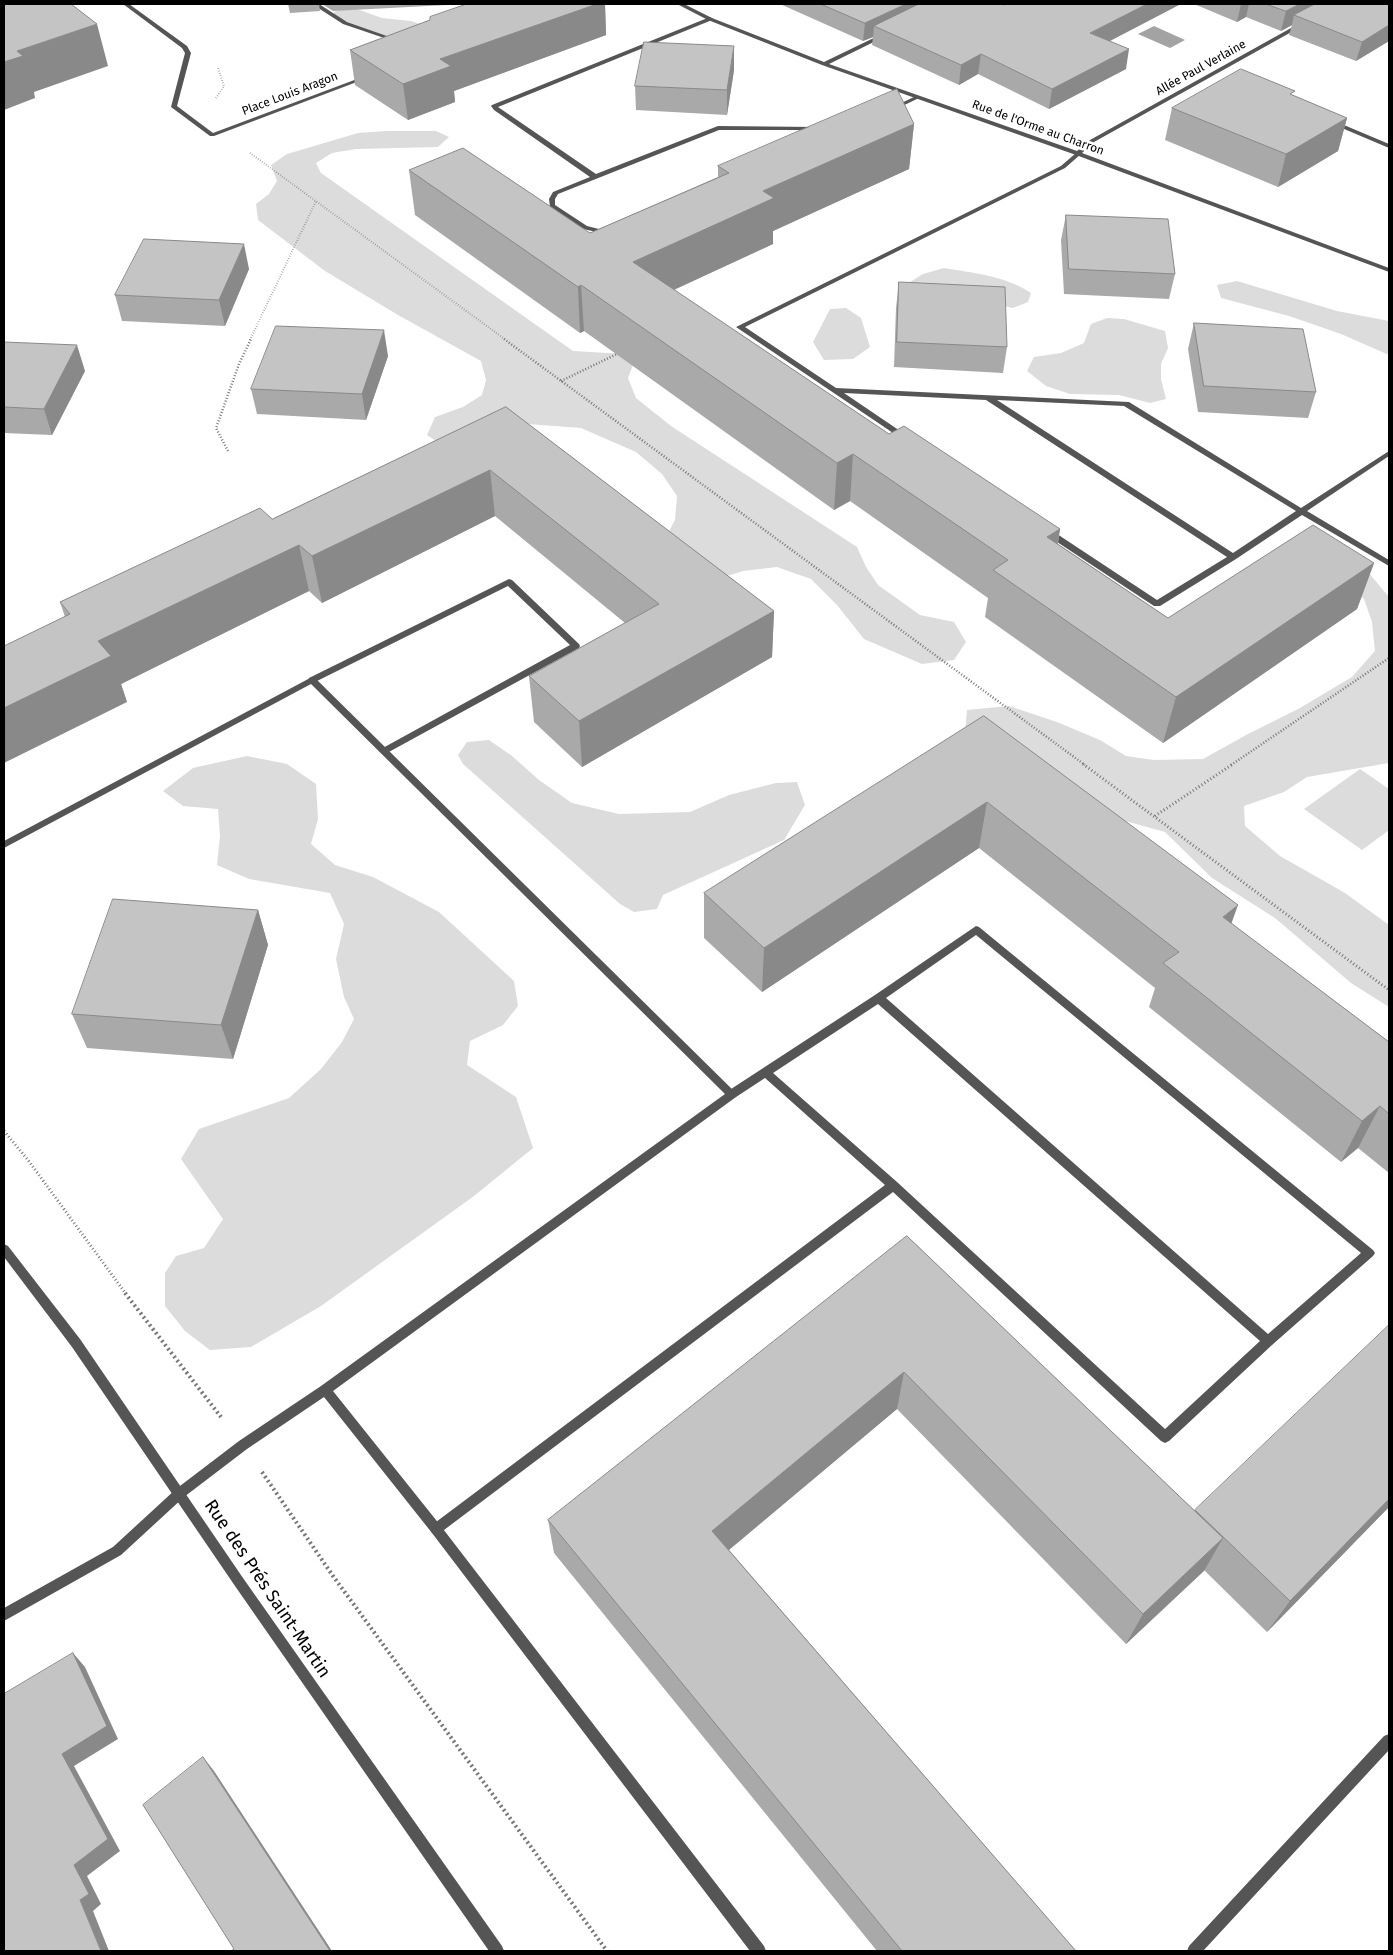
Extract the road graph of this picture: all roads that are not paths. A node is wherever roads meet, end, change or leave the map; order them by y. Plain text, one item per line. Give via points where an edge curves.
1 (126, 4) edge
2 (315, 4) edge
3 (680, 4) edge
4 (710, 19) junction
5 (1305, 22) edge
6 (891, 32) edge
7 (404, 43) edge
8 (824, 64) junction
9 (1215, 73) junction
10 (372, 75) edge
11 (1224, 77) edge
12 (918, 97) junction
13 (886, 112) edge
14 (1325, 119) edge
15 (825, 130) edge
16 (1389, 146) edge
17 (1078, 154) junction
18 (595, 177) junction
19 (616, 227) edge
20 (1389, 270) edge
21 (834, 390) junction
22 (989, 398) junction
23 (909, 440) edge
24 (1389, 453) edge
25 (1301, 512) junction
26 (1041, 527) edge
27 (1233, 557) junction
28 (1389, 563) edge
29 (312, 680) junction
30 (384, 751) junction
31 (5, 846) edge
32 (879, 998) junction
33 (766, 1073) junction
34 (732, 1094) junction
35 (893, 1185) junction
36 (4, 1249) edge
37 (1268, 1341) junction
38 (325, 1390) junction
39 (180, 1492) junction
40 (436, 1529) junction
41 (4, 1615) edge
42 (1389, 1741) edge
43 (497, 1951) edge
44 (760, 1951) edge
45 (1194, 1951) edge

1 - 10 street, Place Louis Aragon via 185,47 188,53 174,107 212,136
2 - 7 street via 345,22
3 - 4 street, Rue de l'Orme au Charron
4 - 8 street, Rue de l'Orme au Charron
4 - 18 street via 494,106
5 - 9 street, Allée Paul Verlaine
6 - 8 street
8 - 12 street, Rue de l'Orme au Charron
9 - 11 street
9 - 17 street, Allée Paul Verlaine via 1092,141
12 - 13 street
12 - 17 street, Rue de l'Orme au Charron
14 - 16 street
15 - 18 street via 718,128
17 - 20 street, Rue de l'Orme au Charron
17 - 21 street, Allée Paul Verlaine via 1063,167 740,327
18 - 19 street via 555,193 552,206 596,232
21 - 22 street
21 - 23 street
22 - 25 street via 1126,404
22 - 27 street
24 - 25 street
25 - 27 street
25 - 28 street
26 - 27 street via 1157,604
29 - 30 street
29 - 30 street via 509,582 576,646
29 - 31 street
30 - 34 street
32 - 33 street
32 - 37 street
32 - 37 street via 976,930 1369,1253
33 - 34 street
33 - 35 street
34 - 38 street
35 - 37 street via 1165,1437
35 - 40 street
36 - 39 street, Rue des Prés Saint-Martin via 76,1343 132,1428
38 - 39 street
38 - 40 street
39 - 41 street via 117,1551
39 - 43 street, Rue des Prés Saint-Martin via 239,1582
40 - 44 street
42 - 45 street

